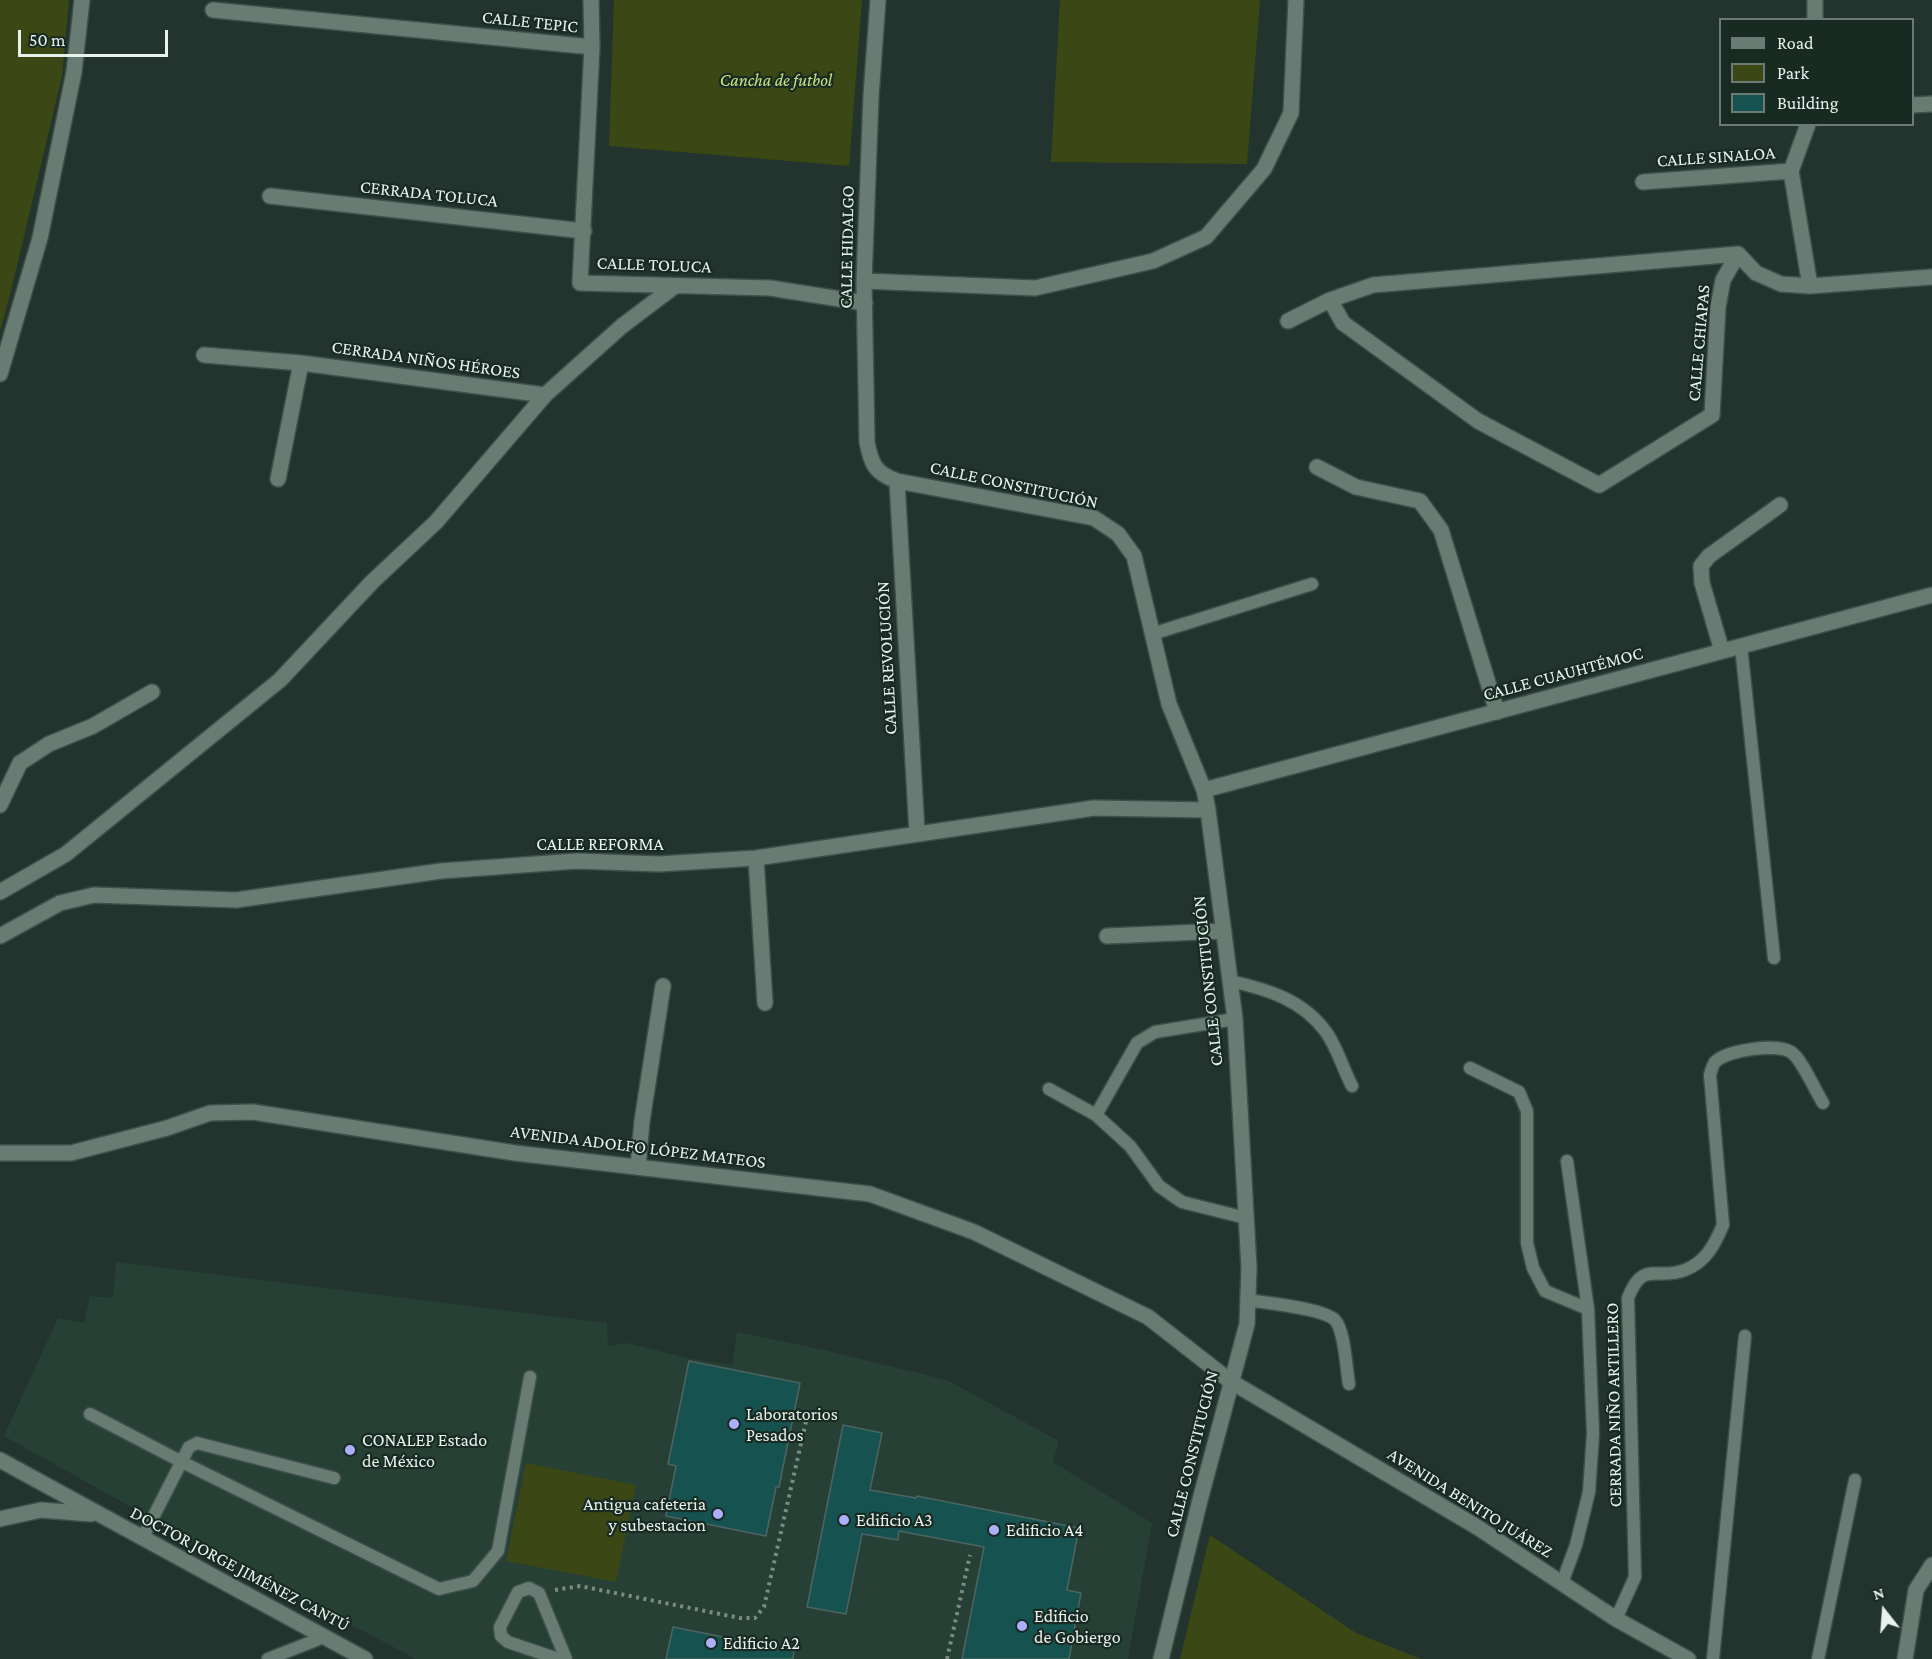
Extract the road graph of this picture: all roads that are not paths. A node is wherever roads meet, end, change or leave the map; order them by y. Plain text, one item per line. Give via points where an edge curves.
1 (82, 0) edge
2 (591, 0) edge
3 (878, 0) edge
4 (1296, 0) edge
5 (1815, 0) edge
6 (213, 10) dead end
7 (1815, 18) edge
8 (592, 47) junction
9 (1932, 104) edge
10 (1914, 105) edge
11 (1807, 126) edge
12 (1791, 171) junction
13 (1643, 182) dead end
14 (270, 196) dead end
15 (584, 231) junction
16 (1738, 254) junction
17 (1932, 277) edge
18 (864, 281) junction
19 (675, 286) junction
20 (1810, 286) junction
21 (1330, 300) junction
22 (865, 303) junction
23 (1288, 321) dead end
24 (204, 355) dead end
25 (301, 363) junction
26 (0, 374) edge
27 (545, 395) junction
28 (1317, 467) dead end
29 (278, 479) dead end
30 (897, 481) junction
31 (1780, 505) dead end
32 (1312, 584) dead end
33 (1932, 595) edge
34 (1152, 634) junction
35 (1741, 646) junction
36 (1722, 651) junction
37 (152, 692) dead end
38 (1497, 712) junction
39 (1204, 790) junction
40 (0, 805) edge
41 (1208, 810) junction
42 (917, 833) junction
43 (756, 858) junction
44 (0, 892) edge
45 (1224, 931) junction
46 (0, 936) edge
47 (1107, 936) dead end
48 (1774, 958) dead end
49 (1230, 981) junction
50 (663, 986) dead end
51 (765, 1003) dead end
52 (1235, 1019) junction
53 (1470, 1068) dead end
54 (1352, 1086) dead end
55 (1049, 1089) dead end
56 (1823, 1103) dead end
57 (1096, 1115) junction
58 (0, 1153) edge
59 (1567, 1161) dead end
60 (638, 1167) junction
61 (1246, 1218) junction
62 (1248, 1300) junction
63 (1588, 1309) junction
64 (1745, 1336) dead end
65 (530, 1377) dead end
66 (1230, 1382) junction
67 (1349, 1384) dead end
68 (90, 1414) dead end
69 (0, 1460) edge
70 (182, 1462) junction
71 (334, 1478) dead end
72 (1855, 1480) dead end
73 (97, 1514) junction
74 (0, 1519) edge
75 (142, 1539) junction
76 (1932, 1565) edge
77 (1562, 1583) junction
78 (1616, 1619) junction
79 (324, 1637) junction
80 (268, 1659) edge
81 (365, 1659) edge
82 (558, 1659) edge
83 (566, 1659) edge
84 (1161, 1659) edge
85 (1688, 1659) edge
86 (1713, 1659) edge
87 (1818, 1659) edge
88 (1905, 1659) edge

1 - 26 street via 74,72 40,238
2 - 8 street, CALLE TOLUCA
3 - 18 street, CALLE HIDALGO
4 - 18 street via 1291,112 1264,169 1206,237 1153,261 1035,288
5 - 7 street
6 - 8 street, CALLE TEPIC
8 - 15 street, CALLE TOLUCA
9 - 10 street
11 - 12 street
12 - 13 street, CALLE SINALOA
12 - 20 street
14 - 15 street, CERRADA TOLUCA
15 - 19 street, CALLE TOLUCA via 580,282
16 - 20 street via 1756,273 1781,284
16 - 21 street via 1373,285
16 - 21 street, CALLE CHIAPAS via 1723,280 1718,307 1712,415 1599,485 1478,421 1343,323
17 - 20 street
18 - 22 street, CALLE HIDALGO
19 - 22 street, CALLE TOLUCA via 770,288
19 - 27 street via 622,326
21 - 23 street
22 - 30 street, CALLE HIDALGO via 867,442 871,461 883,476
24 - 25 street, CERRADA NIÑOS HÉROES
25 - 27 street, CERRADA NIÑOS HÉROES
25 - 29 street
27 - 44 street via 436,522 372,582 280,680 66,854
28 - 38 street via 1356,487 1420,501 1441,530
30 - 34 street, CALLE CONSTITUCIÓN via 1094,519 1118,534 1134,556
30 - 42 street, CALLE REVOLUCIÓN
31 - 36 street via 1709,556 1701,566
32 - 34 lane
33 - 35 street, CALLE CUAUHTÉMOC
34 - 39 street, CALLE CONSTITUCIÓN via 1168,704
35 - 36 street, CALLE CUAUHTÉMOC
35 - 48 lane
36 - 38 street, CALLE CUAUHTÉMOC
37 - 40 street via 20,763
38 - 39 street, CALLE CUAUHTÉMOC
39 - 41 street, CALLE CONSTITUCIÓN
41 - 42 street, CALLE REFORMA via 1094,808
41 - 45 street, CALLE CONSTITUCIÓN
42 - 43 street, CALLE REFORMA
43 - 46 street, CALLE REFORMA via 659,864 577,861 441,871 236,900 94,895 60,903
43 - 51 street
45 - 47 street
45 - 49 street, CALLE CONSTITUCIÓN
49 - 52 street, CALLE CONSTITUCIÓN
49 - 54 lane via 1256,986 1298,1004 1326,1032
50 - 60 street
52 - 57 lane via 1155,1032 1137,1043
52 - 61 street, CALLE CONSTITUCIÓN
53 - 63 lane via 1519,1092 1527,1111 1527,1243 1533,1268 1545,1291
55 - 57 lane
56 - 78 lane, CERRADA NIÑO ARTILLERO via 1791,1052 1773,1048 1734,1051 1715,1062 1710,1075 1723,1225 1704,1259 1684,1270 1645,1274 1634,1283 1628,1298 1635,1577
57 - 61 lane via 1130,1146 1159,1186 1182,1202
58 - 60 street, AVENIDA ADOLFO LÓPEZ MATEOS via 71,1153 210,1113 253,1112 515,1153
59 - 63 lane
60 - 66 street, AVENIDA ADOLFO LÓPEZ MATEOS via 870,1194 901,1205 974,1232 1148,1317
61 - 62 street, CALLE CONSTITUCIÓN
62 - 66 street, CALLE CONSTITUCIÓN via 1247,1324
62 - 67 lane via 1322,1312 1335,1320
63 - 77 lane via 1593,1434 1589,1492
64 - 86 lane
65 - 70 lane via 498,1551 473,1581 439,1589
66 - 77 street, AVENIDA BENITO JUÁREZ via 1477,1527
66 - 84 street, CALLE CONSTITUCIÓN
68 - 70 lane
69 - 73 street, DOCTOR JORGE JIMÉNEZ CANTÚ
70 - 71 lane via 189,1447 197,1443
70 - 75 lane
72 - 87 lane
73 - 74 street via 41,1510
73 - 75 street, DOCTOR JORGE JIMÉNEZ CANTÚ
75 - 79 street, DOCTOR JORGE JIMÉNEZ CANTÚ
76 - 88 street via 1916,1590
77 - 78 street, AVENIDA BENITO JUÁREZ
78 - 85 street, AVENIDA BENITO JUÁREZ
79 - 80 lane
79 - 81 street, DOCTOR JORGE JIMÉNEZ CANTÚ
82 - 83 lane via 501,1636 500,1627 518,1592 529,1588 539,1593

